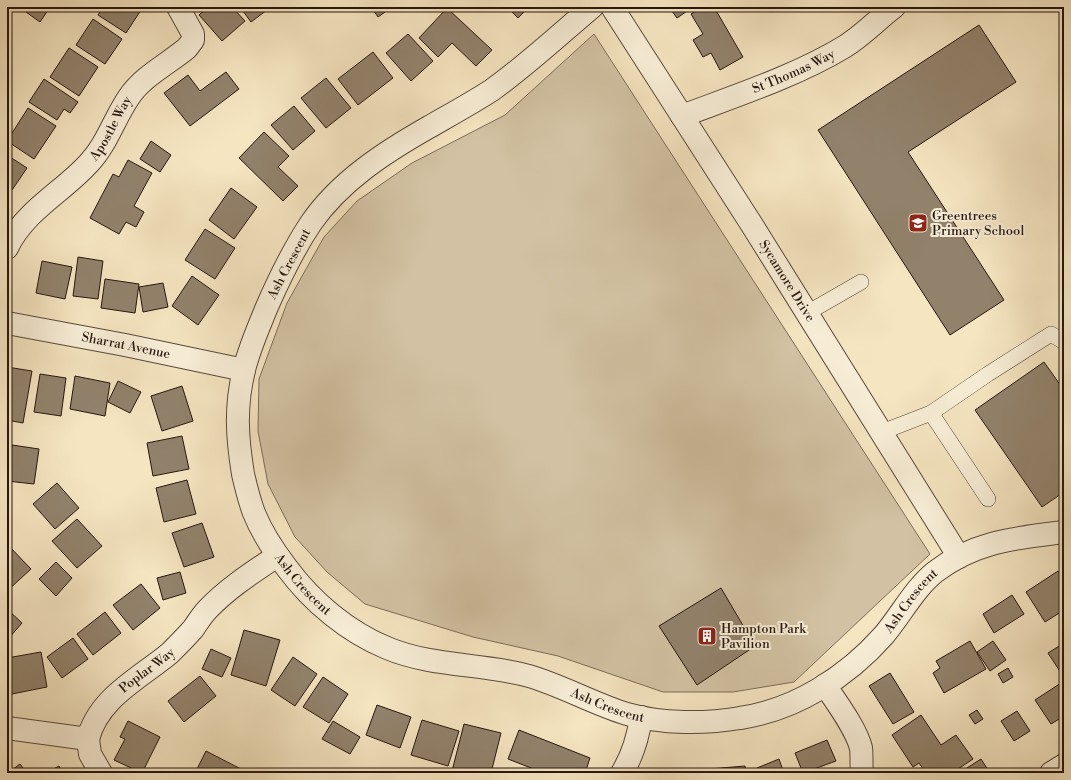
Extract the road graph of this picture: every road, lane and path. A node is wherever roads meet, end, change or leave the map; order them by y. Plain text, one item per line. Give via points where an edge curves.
1 (178, 7) edge
2 (592, 7) edge
3 (612, 7) edge
4 (894, 7) edge
5 (682, 116) junction
6 (7, 248) edge
7 (861, 282) dead end
8 (807, 313) junction
9 (7, 323) edge
10 (1064, 342) edge
11 (244, 370) junction
12 (931, 413) junction
13 (882, 432) junction
14 (988, 499) dead end
15 (1064, 532) edge
16 (277, 556) junction
17 (959, 557) junction
18 (825, 685) junction
19 (641, 718) junction
20 (7, 728) edge
21 (88, 739) junction
22 (1064, 765) edge
23 (102, 773) edge
24 (622, 773) edge
25 (862, 773) edge
26 (1051, 773) edge

1 - 6 street, Apostle Way via 193,34 193,40 187,48 137,86 99,152 18,228
2 - 11 street, Ash Crescent via 490,91 375,161 328,202 313,221 284,269 250,348
3 - 5 street, Sycamore Drive
4 - 5 street, St Thomas Way via 860,36 831,54 754,89
5 - 8 street, Sycamore Drive
7 - 8 lane
8 - 13 street, Sycamore Drive
9 - 11 street, Sharrat Avenue
10 - 12 lane via 1051,334
11 - 16 street, Ash Crescent via 237,426 247,494 254,514
12 - 13 lane
12 - 14 lane
13 - 17 street, Sycamore Drive
15 - 17 street, Ash Crescent via 1007,539
16 - 19 street, Ash Crescent via 297,582 329,612 356,632 388,649 427,660 526,675
16 - 21 street, Poplar Way via 222,596 182,641 114,696 95,719
17 - 18 street, Ash Crescent via 934,573 882,637 864,655
18 - 19 street, Ash Crescent via 782,708 751,717 716,721
18 - 25 street via 858,741
19 - 24 street via 633,753
20 - 21 street
21 - 23 street via 90,754
22 - 26 street

